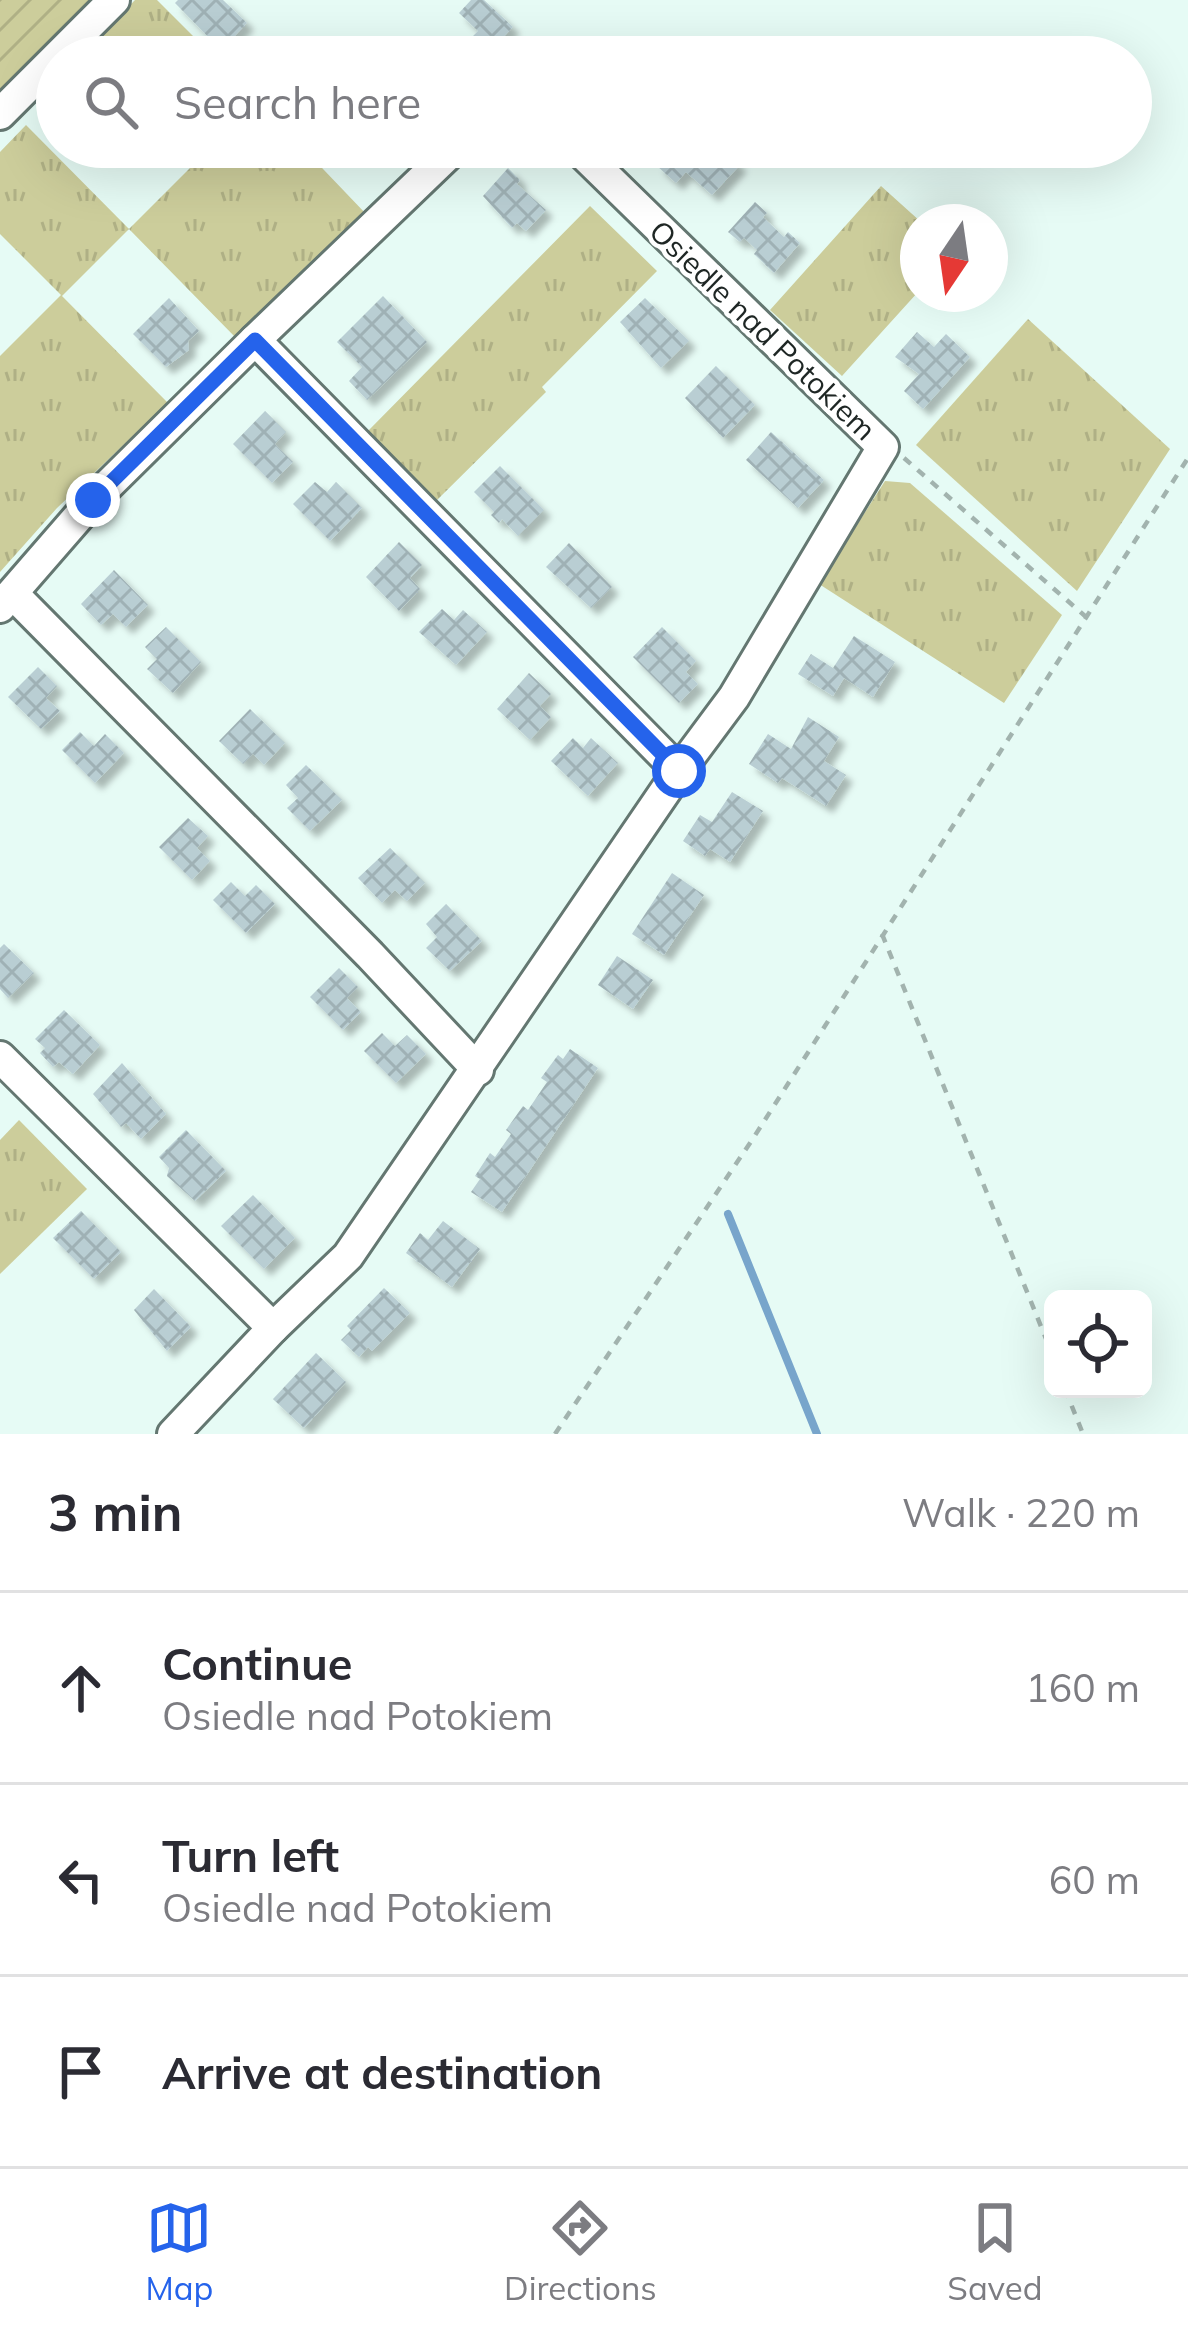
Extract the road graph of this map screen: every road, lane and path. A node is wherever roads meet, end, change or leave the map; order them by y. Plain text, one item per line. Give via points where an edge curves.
1 (114, 0) edge
2 (78, 36) edge
3 (36, 78) edge
4 (0, 114) edge
5 (434, 168) edge
6 (597, 168) edge
7 (255, 340) junction
8 (883, 447) junction
9 (1188, 458) edge
10 (7, 601) edge
11 (1085, 616) junction
12 (679, 771) junction
13 (882, 934) junction
14 (0, 1057) edge
15 (478, 1070) junction
16 (273, 1328) junction
17 (1044, 1334) edge
18 (1069, 1398) edge
19 (172, 1434) edge
20 (555, 1434) edge
21 (1083, 1434) edge

1 - 2 street
3 - 4 street
5 - 7 street
6 - 8 street, Osiedle nad Potokiem
7 - 10 street via 93,500
7 - 12 street
8 - 11 path via 910,461
8 - 12 street, Osiedle nad Potokiem via 734,697
9 - 11 path
10 - 15 street
11 - 13 path
12 - 15 street, Osiedle nad Potokiem
13 - 17 path
13 - 20 path
14 - 16 street
15 - 16 street, Osiedle nad Potokiem via 348,1256
16 - 19 street, Osiedle nad Potokiem
18 - 21 path

